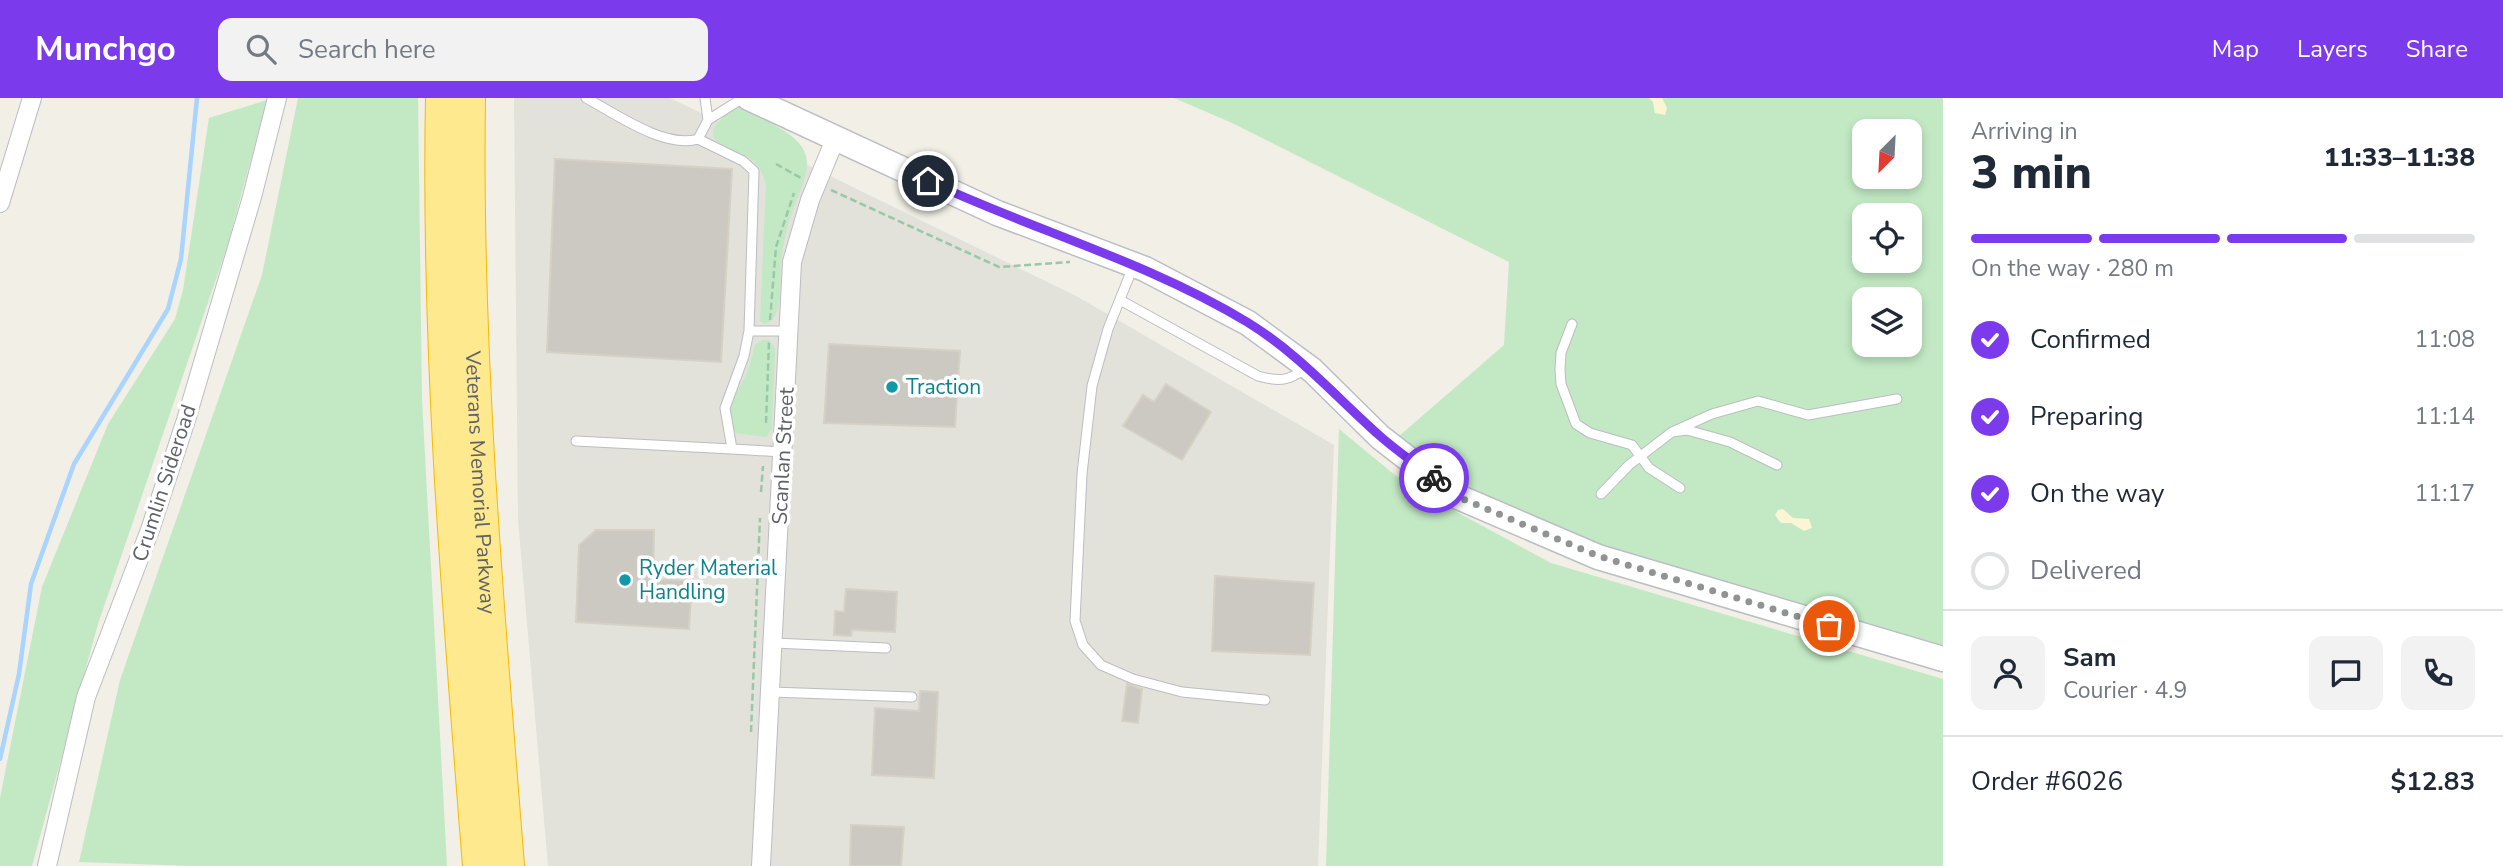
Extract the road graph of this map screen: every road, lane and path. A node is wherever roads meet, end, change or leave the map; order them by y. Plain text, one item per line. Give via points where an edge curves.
1 (32, 98) edge
2 (277, 98) edge
3 (442, 98) edge
4 (469, 98) edge
5 (586, 98) edge
6 (705, 98) edge
7 (743, 98) edge
8 (749, 98) edge
9 (708, 120) junction
10 (836, 138) junction
11 (698, 139) junction
12 (776, 164) dead end
13 (831, 190) dead end
14 (0, 203) edge
15 (1075, 262) dead end
16 (1134, 265) junction
17 (1120, 300) junction
18 (770, 323) dead end
19 (1572, 324) dead end
20 (749, 331) junction
21 (789, 331) junction
22 (769, 340) dead end
23 (1307, 366) junction
24 (1897, 399) dead end
25 (766, 423) dead end
26 (1672, 432) junction
27 (576, 441) dead end
28 (732, 449) junction
29 (783, 452) junction
30 (1641, 456) junction
31 (1777, 465) dead end
32 (762, 466) dead end
33 (1680, 488) dead end
34 (761, 492) dead end
35 (1601, 494) dead end
36 (760, 518) dead end
37 (774, 643) junction
38 (886, 648) dead end
39 (1943, 659) edge
40 (772, 692) junction
41 (912, 697) dead end
42 (1265, 700) dead end
43 (751, 733) dead end
44 (47, 866) edge
45 (479, 866) edge
46 (508, 866) edge
47 (761, 866) edge

1 - 14 street
2 - 44 street, Crumlin Sideroad via 186,420 150,530 86,696
3 - 45 highway, Veterans Memorial Parkway via 440,271 455,563
4 - 46 highway, Veterans Memorial Parkway via 469,258 480,499
5 - 11 lane via 669,141 684,144
6 - 9 lane
7 - 9 lane
8 - 10 street
9 - 11 lane
10 - 16 street via 997,213
10 - 21 street, Scanlan Street via 799,230 792,262
11 - 20 lane via 754,171
12 - 18 path via 802,176 776,247
13 - 15 path via 999,267
16 - 17 lane
16 - 23 street via 1248,323
17 - 23 lane via 1258,376 1277,381 1292,378
17 - 42 lane via 1090,399 1074,621 1083,645 1101,664 1133,679 1182,692
19 - 30 lane via 1560,370 1576,424 1590,433 1632,445
20 - 21 lane
20 - 28 lane via 725,408
21 - 29 street, Scanlan Street
22 - 25 path
23 - 39 street via 1380,437 1456,496 1598,556
24 - 26 lane via 1808,415 1758,401
26 - 30 lane
26 - 31 lane via 1687,430 1730,442
27 - 28 lane
28 - 29 lane
29 - 37 street, Scanlan Street
30 - 33 lane via 1649,468
30 - 35 lane
32 - 34 path
36 - 43 path
37 - 38 lane
37 - 40 street, Scanlan Street
40 - 41 lane
40 - 47 street, Scanlan Street

